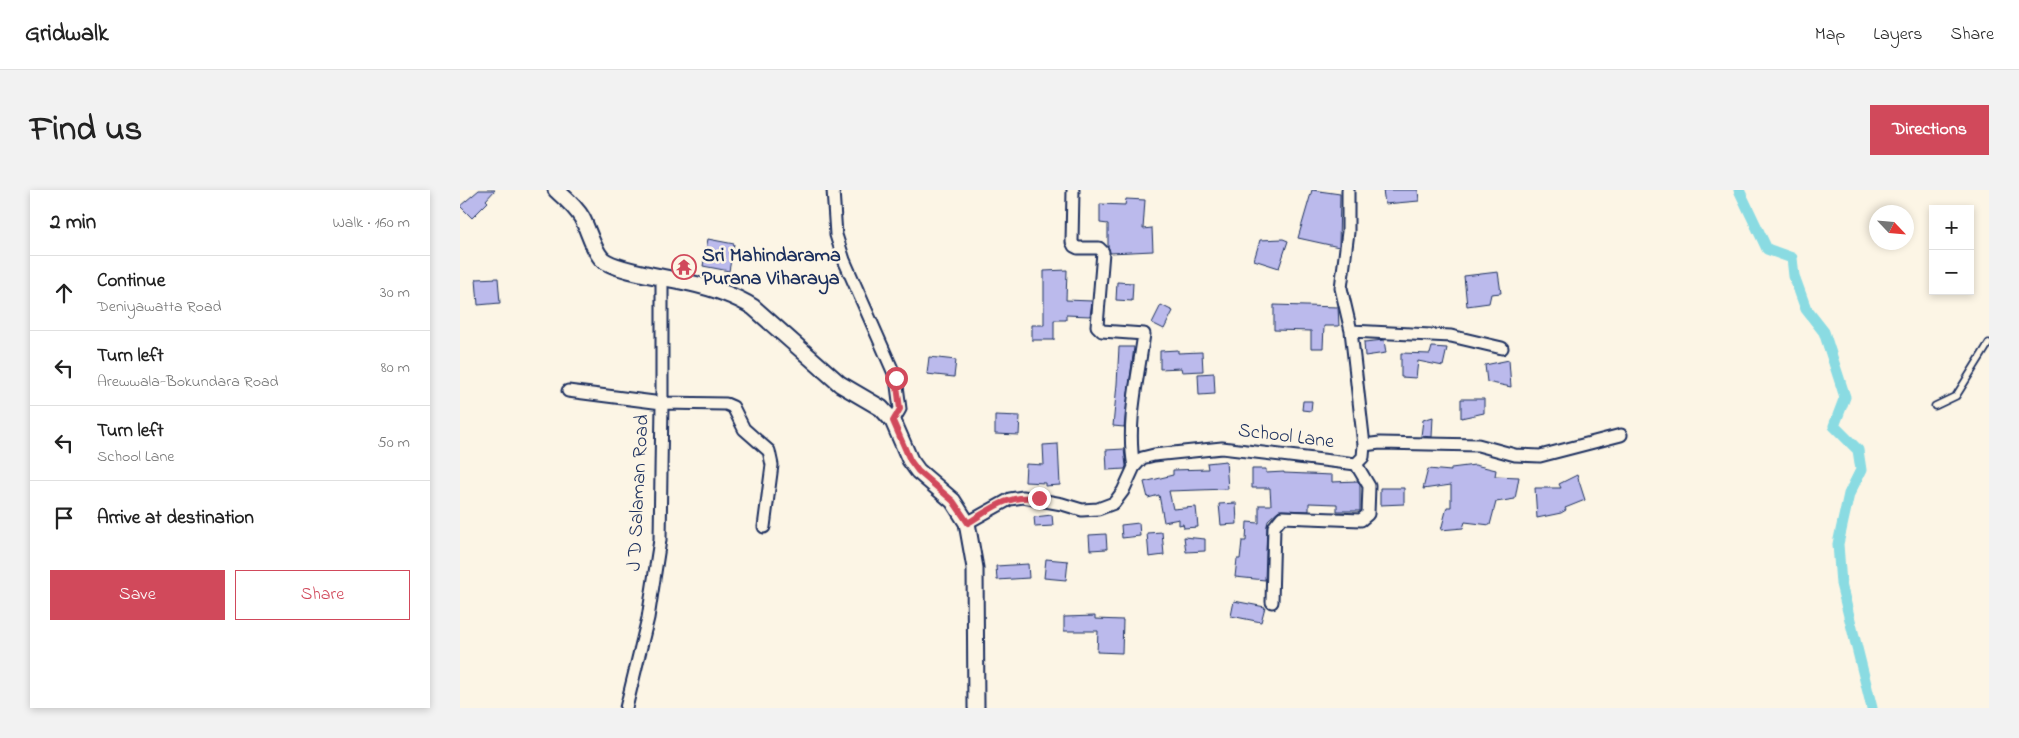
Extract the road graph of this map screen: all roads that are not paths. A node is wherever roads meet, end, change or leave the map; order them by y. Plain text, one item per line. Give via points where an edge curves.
1 (556, 190) edge
2 (833, 190) edge
3 (1073, 190) edge
4 (1348, 190) edge
5 (662, 277) junction
6 (1351, 331) junction
7 (1989, 343) edge
8 (1502, 348) dead end
9 (568, 391) dead end
10 (662, 404) junction
11 (1935, 406) dead end
12 (893, 421) junction
13 (1621, 435) dead end
14 (1364, 445) junction
15 (1356, 464) junction
16 (1134, 467) junction
17 (968, 523) junction
18 (764, 527) dead end
19 (1272, 602) dead end
20 (626, 708) edge
21 (976, 708) edge

1 - 5 street via 581,216 602,259
2 - 12 street via 836,235 844,260 896,378 900,409
3 - 16 street via 1072,242 1078,248 1100,248 1103,252 1098,326 1102,331 1144,334 1131,438
4 - 6 street, School Lane via 1348,232 1342,288
5 - 10 street, J D Salaman Road
5 - 12 street via 714,289 753,307 840,384 881,408
6 - 8 street via 1451,336
6 - 14 street, School Lane
7 - 11 lane via 1956,396
9 - 10 street
10 - 18 street via 726,404 733,407 744,429 769,451 772,465
10 - 20 street, J D Salaman Road via 660,540 648,618
12 - 17 street via 918,471 953,501
13 - 14 street via 1540,456 1515,455 1478,445
14 - 15 street, School Lane via 1363,457
15 - 16 street, School Lane via 1222,448 1154,454 1142,458
15 - 19 street via 1368,486 1368,514 1361,520 1282,517 1274,527
16 - 17 street via 1114,503 1098,509 1082,510 1023,497 1010,499
17 - 21 street via 975,568

